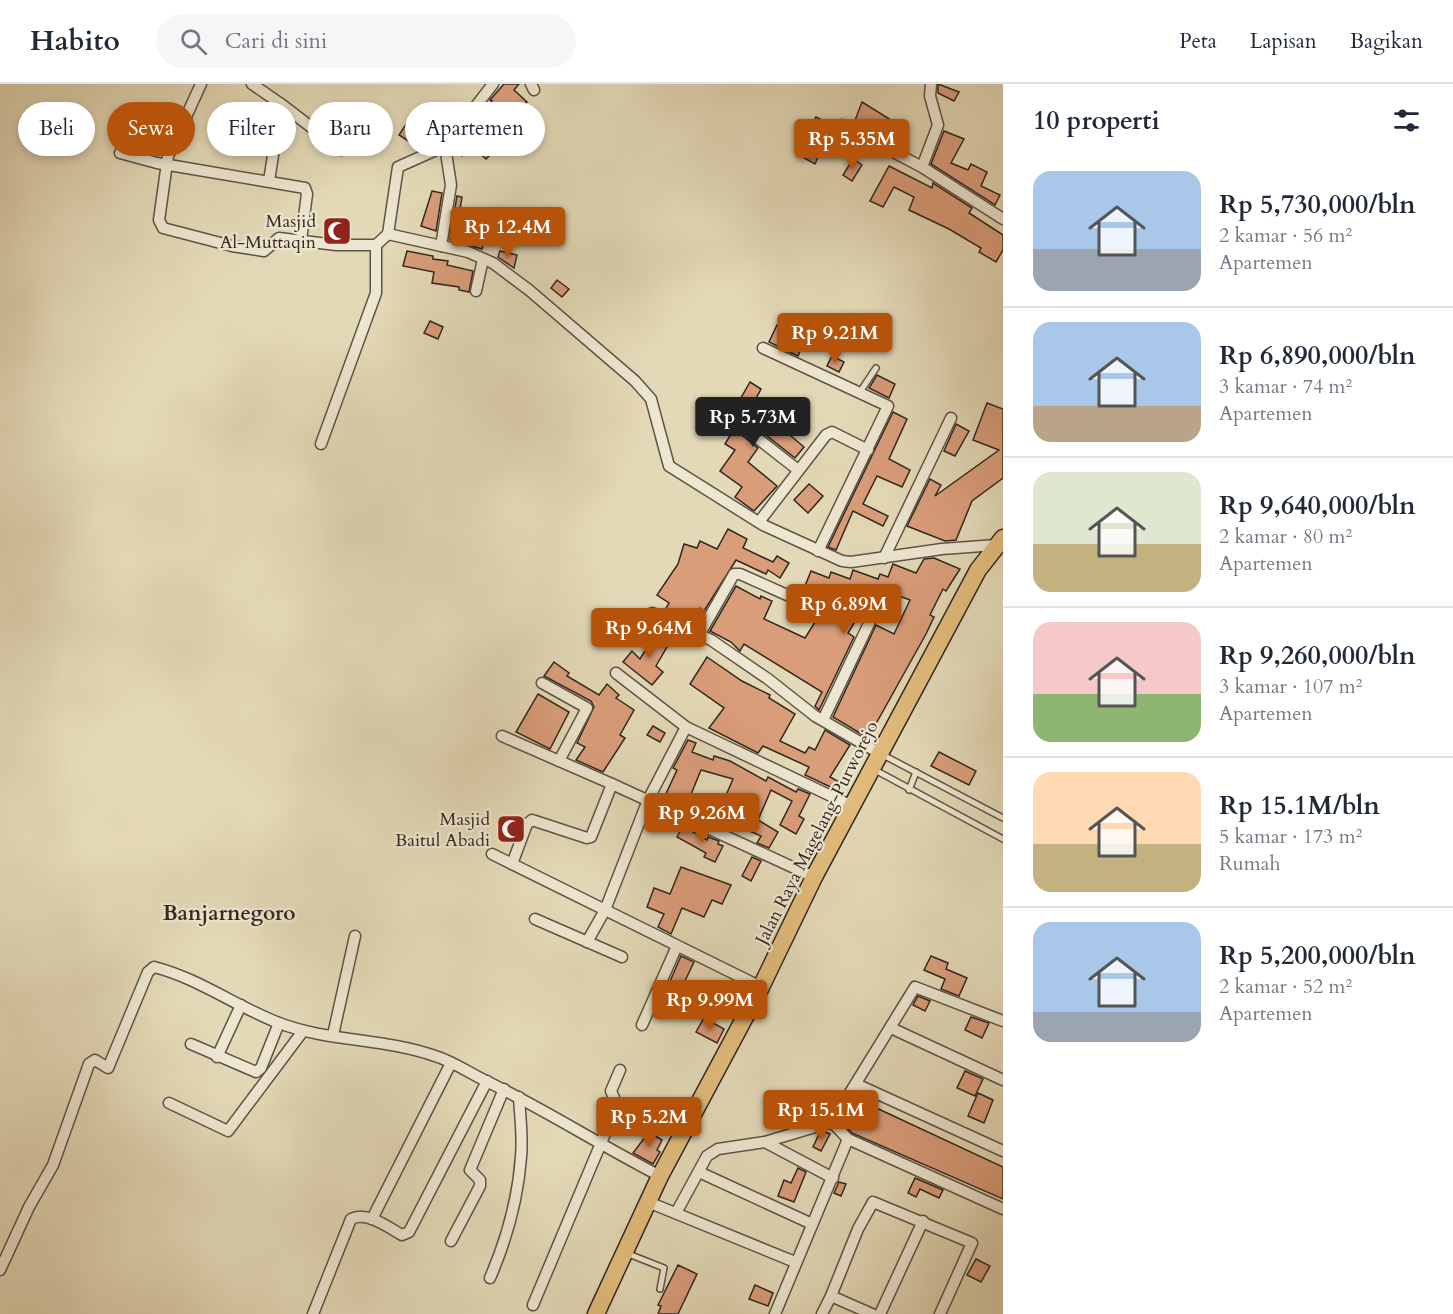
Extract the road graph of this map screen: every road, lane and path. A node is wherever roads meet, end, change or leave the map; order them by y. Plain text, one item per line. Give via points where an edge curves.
1 (201, 84) edge
2 (252, 84) edge
3 (493, 84) edge
4 (931, 84) edge
5 (278, 102) edge
6 (479, 102) edge
7 (296, 116) edge
8 (308, 125) edge
9 (842, 125) dead end
10 (133, 156) edge
11 (273, 156) edge
12 (423, 156) edge
13 (447, 156) edge
14 (166, 164) junction
15 (922, 167) junction
16 (269, 181) junction
17 (1003, 219) edge
18 (388, 234) junction
19 (301, 240) junction
20 (376, 245) junction
21 (441, 246) junction
22 (483, 259) junction
23 (476, 291) dead end
24 (763, 348) dead end
25 (876, 368) dead end
26 (860, 392) junction
27 (951, 418) dead end
28 (738, 423) dead end
29 (321, 444) dead end
30 (868, 450) junction
31 (798, 470) junction
32 (759, 522) junction
33 (1000, 541) edge
34 (818, 551) junction
35 (884, 558) junction
36 (883, 594) dead end
37 (787, 596) dead end
38 (652, 613) dead end
39 (699, 635) junction
40 (616, 673) dead end
41 (542, 682) dead end
42 (823, 720) junction
43 (686, 727) junction
44 (502, 736) dead end
45 (879, 753) junction
46 (559, 761) junction
47 (873, 769) junction
48 (916, 772) junction
49 (612, 784) junction
50 (909, 790) junction
51 (648, 800) junction
52 (852, 806) junction
53 (1003, 818) edge
54 (1003, 839) edge
55 (492, 854) dead end
56 (512, 864) junction
57 (814, 877) junction
58 (605, 910) junction
59 (535, 919) dead end
60 (354, 936) dead end
61 (587, 942) junction
62 (677, 946) junction
63 (622, 957) dead end
64 (761, 987) junction
65 (241, 1005) junction
66 (1003, 1022) edge
67 (279, 1023) junction
68 (642, 1025) dead end
69 (891, 1028) junction
70 (303, 1030) junction
71 (333, 1035) junction
72 (191, 1044) dead end
73 (217, 1057) junction
74 (451, 1063) junction
75 (620, 1070) dead end
76 (1003, 1080) edge
77 (487, 1081) junction
78 (856, 1084) junction
79 (504, 1089) junction
80 (519, 1096) junction
81 (169, 1103) dead end
82 (832, 1122) junction
83 (1003, 1137) edge
84 (848, 1139) junction
85 (765, 1142) junction
86 (602, 1146) junction
87 (1000, 1150) edge
88 (699, 1172) junction
89 (660, 1176) junction
90 (833, 1178) junction
91 (648, 1202) junction
92 (1003, 1209) edge
93 (676, 1213) junction
94 (372, 1219) junction
95 (923, 1221) junction
96 (812, 1224) junction
97 (451, 1241) dead end
98 (624, 1252) junction
99 (795, 1262) junction
100 (0, 1270) edge
101 (490, 1278) dead end
102 (660, 1289) dead end
103 (831, 1296) junction
104 (532, 1305) dead end
105 (313, 1314) edge
106 (596, 1314) edge
107 (775, 1314) edge
108 (822, 1314) edge
109 (872, 1314) edge
110 (880, 1314) edge
111 (940, 1314) edge

1 - 14 street
2 - 5 street
3 - 6 street
4 - 15 street via 930,96 938,125
7 - 8 street
9 - 15 street
10 - 14 street
11 - 16 street
12 - 18 street via 398,167
13 - 21 street via 451,185
14 - 16 street
14 - 19 street via 159,220 163,228 264,251 279,238
15 - 17 street
16 - 19 street via 306,190
18 - 20 street
18 - 21 street
19 - 20 street
20 - 29 street via 376,293
21 - 22 street
22 - 23 street
22 - 32 street via 529,290 635,381 654,404 669,466
24 - 26 street
25 - 26 lane
26 - 30 street via 888,406
27 - 35 street
28 - 31 street
30 - 31 street via 828,433
30 - 34 street
31 - 32 street
32 - 34 street
33 - 35 street
33 - 45 main road, Jalan Raya Magelang-Purworejo via 978,570
34 - 35 street via 851,562
36 - 42 street
37 - 39 street via 734,574
38 - 39 street
39 - 42 street
40 - 43 street
41 - 46 street via 588,708
42 - 45 street
43 - 51 street
43 - 52 street
44 - 46 street
45 - 47 main road, Jalan Raya Magelang-Purworejo
45 - 48 lane
46 - 49 street
47 - 50 lane
47 - 52 main road, Jalan Raya Magelang-Purworejo
48 - 50 lane
48 - 53 lane
49 - 51 street
49 - 56 street via 591,837 532,820
50 - 54 lane
51 - 57 street
51 - 58 street
52 - 57 main road, Jalan Raya Magelang-Purworejo
55 - 56 street
56 - 58 street
57 - 64 main road, Jalan Raya Magelang-Purworejo
58 - 61 street
58 - 62 street
59 - 61 street
60 - 71 street
61 - 63 street
62 - 64 street
62 - 68 street
64 - 89 main road, Jalan Raya Magelang-Purworejo
65 - 67 street
65 - 73 street
65 - 100 street via 157,968 148,972 108,1068 95,1060 89,1064 53,1165
66 - 69 street via 918,986 913,988
67 - 70 street
67 - 73 street via 256,1072
69 - 76 street
69 - 78 street
70 - 71 street
70 - 81 street via 228,1131
71 - 74 street via 392,1043
72 - 73 street
74 - 77 street
74 - 94 street
75 - 86 street via 611,1091 617,1105
77 - 79 street
77 - 94 street via 409,1232 402,1235
78 - 82 street
78 - 87 street
79 - 80 street
79 - 97 street via 470,1170 480,1180 480,1186
80 - 86 street
80 - 101 street via 522,1156 513,1208
82 - 84 street
82 - 85 street
83 - 87 street
84 - 90 street
84 - 92 street
85 - 88 street via 718,1149 707,1156
85 - 90 street
86 - 89 street
86 - 104 street
88 - 93 street
88 - 96 street
89 - 91 main road, Jalan Raya Magelang-Purworejo
90 - 96 street
91 - 93 street
91 - 98 main road, Jalan Raya Magelang-Purworejo
93 - 99 street
94 - 105 street via 358,1216 351,1220
95 - 103 street via 870,1203
95 - 110 street
95 - 111 street via 973,1244
96 - 99 street
98 - 102 lane via 664,1268
98 - 106 main road, Jalan Raya Magelang-Purworejo
99 - 107 street
103 - 108 street
103 - 109 street

